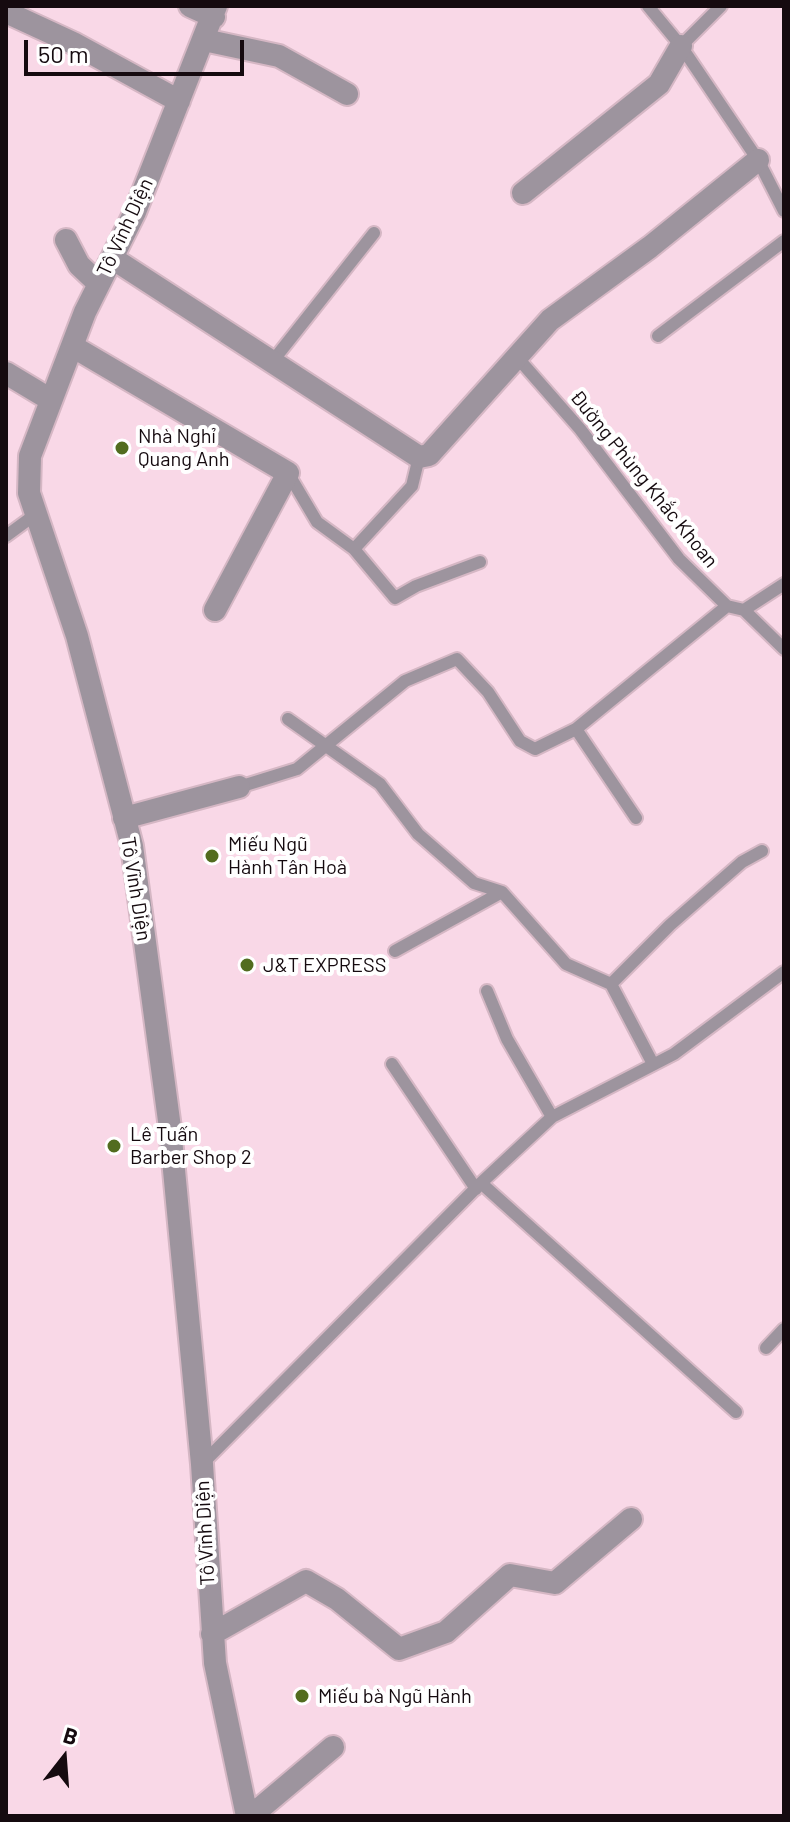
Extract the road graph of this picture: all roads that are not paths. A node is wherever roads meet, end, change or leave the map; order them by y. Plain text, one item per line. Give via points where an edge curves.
1 (190, 6) edge
2 (648, 6) edge
3 (721, 6) edge
4 (6, 12) edge
5 (215, 12) edge
6 (204, 40) junction
7 (681, 46) junction
8 (347, 94) dead end
9 (179, 101) junction
10 (758, 160) junction
11 (523, 193) dead end
12 (784, 211) edge
13 (374, 233) dead end
14 (66, 240) dead end
15 (784, 241) edge
16 (112, 258) junction
17 (99, 284) junction
18 (658, 336) dead end
19 (72, 346) junction
20 (516, 356) junction
21 (272, 362) junction
22 (6, 373) edge
23 (51, 400) junction
24 (419, 457) junction
25 (288, 473) junction
26 (36, 514) junction
27 (6, 536) edge
28 (354, 549) junction
29 (480, 562) dead end
30 (784, 584) edge
31 (727, 606) junction
32 (215, 610) dead end
33 (744, 610) junction
34 (784, 649) edge
35 (288, 719) dead end
36 (576, 729) junction
37 (327, 746) junction
38 (239, 787) joint
39 (124, 818) junction
40 (636, 818) dead end
41 (762, 851) dead end
42 (502, 892) junction
43 (395, 951) dead end
44 (784, 972) edge
45 (611, 984) junction
46 (487, 991) dead end
47 (392, 1064) dead end
48 (653, 1064) junction
49 (552, 1117) junction
50 (478, 1186) junction
51 (784, 1329) edge
52 (766, 1348) dead end
53 (736, 1412) dead end
54 (202, 1464) junction
55 (631, 1519) dead end
56 (212, 1634) junction
57 (333, 1747) dead end
58 (249, 1816) edge

1 - 5 street
2 - 7 lane
3 - 7 lane
4 - 9 street
5 - 6 street, Tô Vĩnh Diện
6 - 8 street via 279,56
6 - 9 street, Tô Vĩnh Diện
7 - 10 lane
7 - 11 street via 659,84
9 - 16 street, Tô Vĩnh Diện
10 - 12 lane
10 - 20 street via 550,320
13 - 21 lane
14 - 17 street via 79,265
15 - 18 lane
16 - 17 street, Tô Vĩnh Diện
16 - 21 street
17 - 19 street, Tô Vĩnh Diện
19 - 23 street, Tô Vĩnh Diện
19 - 25 street
20 - 24 street via 429,455
20 - 31 lane, Đường Phùng Khắc Khoan via 580,429 679,559
21 - 24 street
22 - 23 street
23 - 26 street, Tô Vĩnh Diện via 30,456 29,493
24 - 28 lane via 412,486
25 - 28 lane via 317,522
25 - 32 street
26 - 27 lane
26 - 39 street, Tô Vĩnh Diện via 77,636
28 - 29 lane via 395,598
30 - 33 lane
31 - 33 lane
31 - 36 lane
33 - 34 lane
35 - 37 lane
36 - 37 lane via 530,748 457,659 405,681
36 - 40 lane
37 - 38 lane via 297,769
37 - 42 lane via 380,784 418,834 474,883
38 - 39 street
39 - 54 street, Tô Vĩnh Diện via 170,1128
41 - 45 lane via 702,897
42 - 43 lane
42 - 45 lane via 566,964
44 - 48 lane
45 - 48 lane
46 - 49 lane via 507,1039
47 - 50 lane
48 - 49 lane
49 - 50 lane
50 - 53 lane
50 - 54 lane
51 - 52 lane
54 - 56 street, Tô Vĩnh Diện
55 - 56 street via 555,1583 510,1575 446,1632 399,1649 306,1581
56 - 58 street, Tô Vĩnh Diện
57 - 58 street

